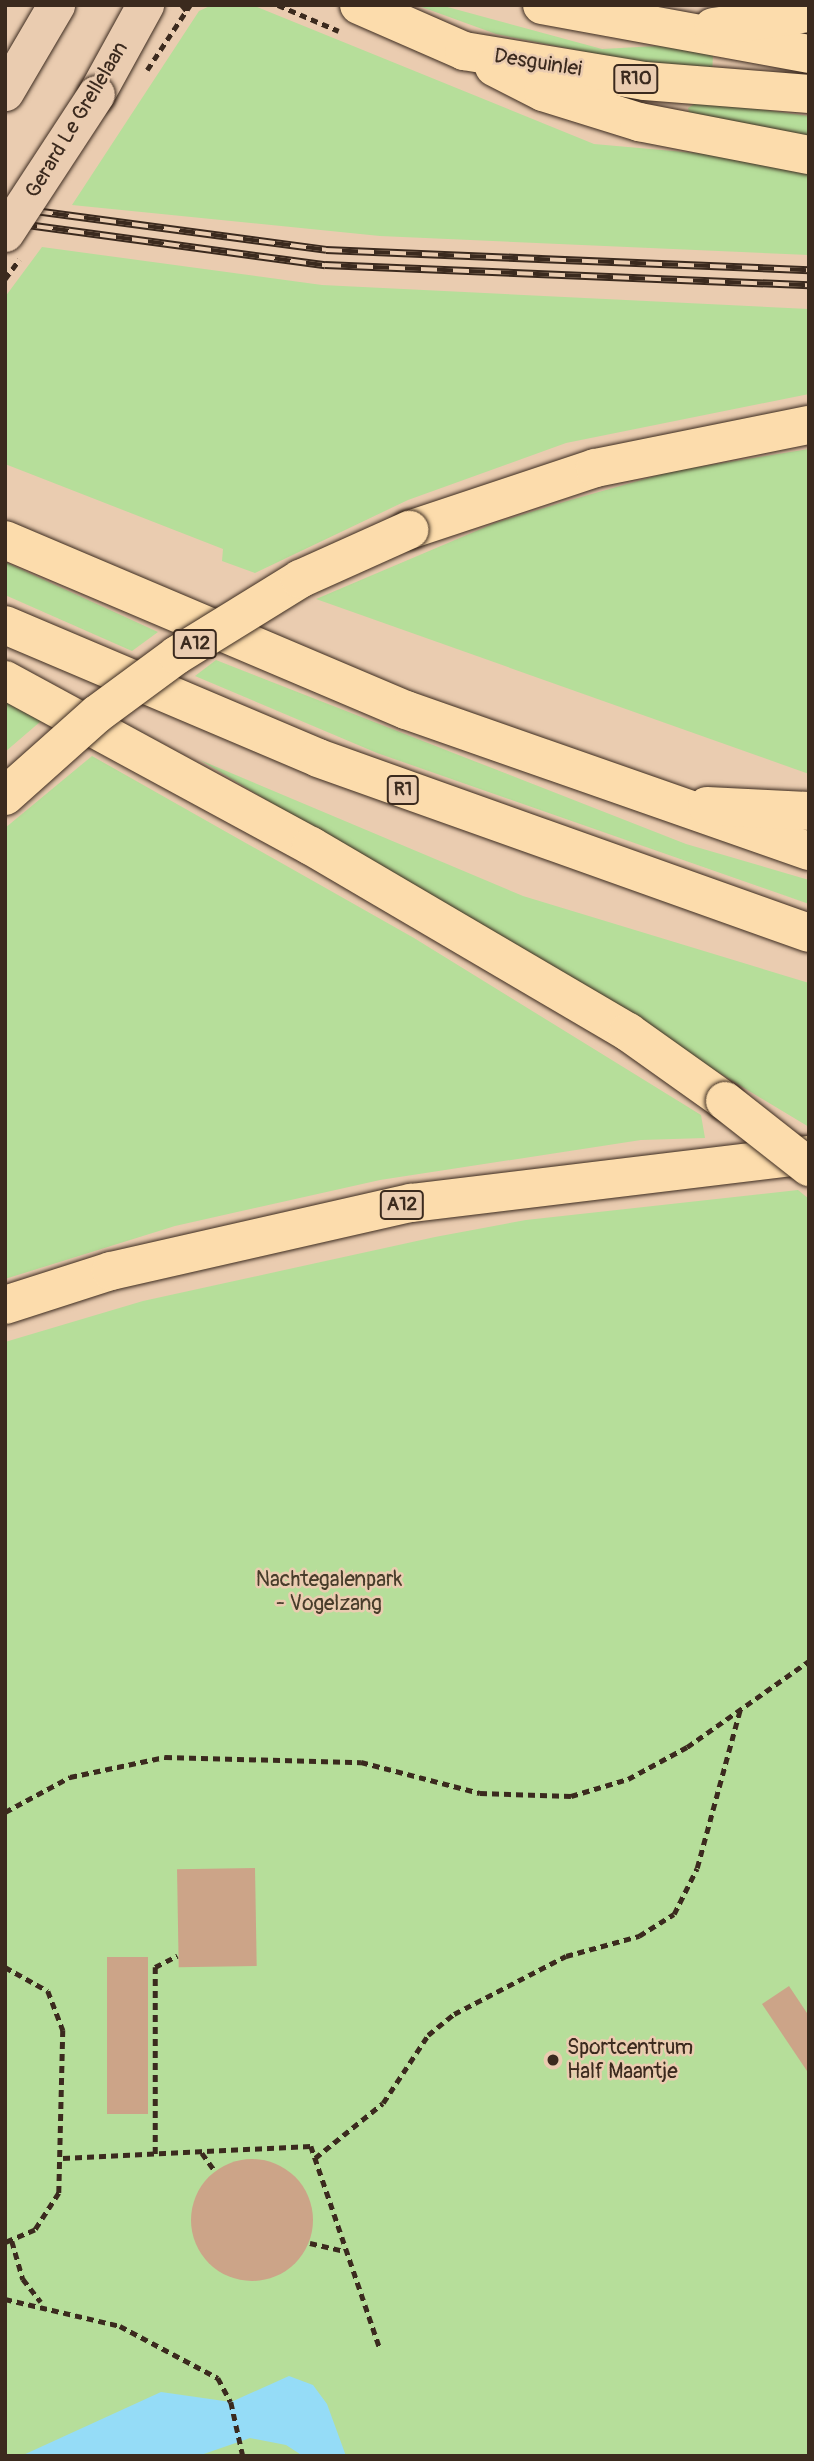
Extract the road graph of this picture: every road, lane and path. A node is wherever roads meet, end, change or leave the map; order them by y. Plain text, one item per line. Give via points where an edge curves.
1 (56, 5) edge
2 (145, 5) edge
3 (182, 5) edge
4 (190, 5) edge
5 (359, 5) edge
6 (542, 5) edge
7 (187, 11) junction
8 (809, 13) edge
9 (687, 30) junction
10 (464, 51) junction
11 (809, 54) edge
12 (142, 78) dead end
13 (5, 92) edge
14 (809, 94) edge
15 (809, 155) edge
16 (5, 233) edge
17 (809, 425) edge
18 (5, 540) edge
19 (5, 625) edge
20 (5, 680) edge
21 (5, 796) edge
22 (673, 806) junction
23 (809, 811) edge
24 (809, 851) edge
25 (809, 933) edge
26 (809, 1155) edge
27 (809, 1167) edge
28 (5, 1305) edge
29 (809, 1661) edge
30 (740, 1710) junction
31 (5, 1812) edge
32 (177, 1956) dead end
33 (5, 1966) edge
34 (201, 2152) junction
35 (155, 2154) junction
36 (63, 2158) junction
37 (315, 2158) junction
38 (215, 2171) dead end
39 (12, 2241) junction
40 (5, 2243) edge
41 (310, 2243) dead end
42 (347, 2251) junction
43 (5, 2299) edge
44 (42, 2303) junction
45 (380, 2349) dead end
46 (243, 2456) edge

1 - 13 street
2 - 16 street, Gerard Le Grellelaan, bridge via 96,93
3 - 7 path
4 - 7 path
5 - 10 main road, Desguinlei / R10
6 - 9 main road
7 - 12 path
8 - 9 main road
9 - 11 main road
10 - 14 main road, Desguinlei / R10 via 645,81
10 - 15 main road via 543,92 639,122
17 - 21 main road, A12, bridge via 595,468 409,530 300,579 177,656 97,714
18 - 22 main road via 270,656
19 - 25 main road, R1 via 318,758
20 - 27 main road, bridge via 358,874 628,1031
22 - 23 main road
22 - 24 main road
26 - 28 main road, A12 via 411,1203 111,1270
29 - 30 path
30 - 31 path via 628,1779 571,1796 508,1798 361,1762 165,1757 70,1777
30 - 37 path via 697,1868 674,1914 639,1936 566,1956 461,2010 428,2035 383,2103
32 - 35 path via 155,1966
33 - 36 path via 42,1986 62,2016
34 - 35 path
34 - 37 path via 311,2146
34 - 38 path
35 - 36 path
36 - 39 path via 49,2214
37 - 42 path
39 - 40 path
39 - 44 path via 23,2279
41 - 42 path
42 - 45 path
43 - 44 path
44 - 46 path via 156,2343 218,2378 231,2402

